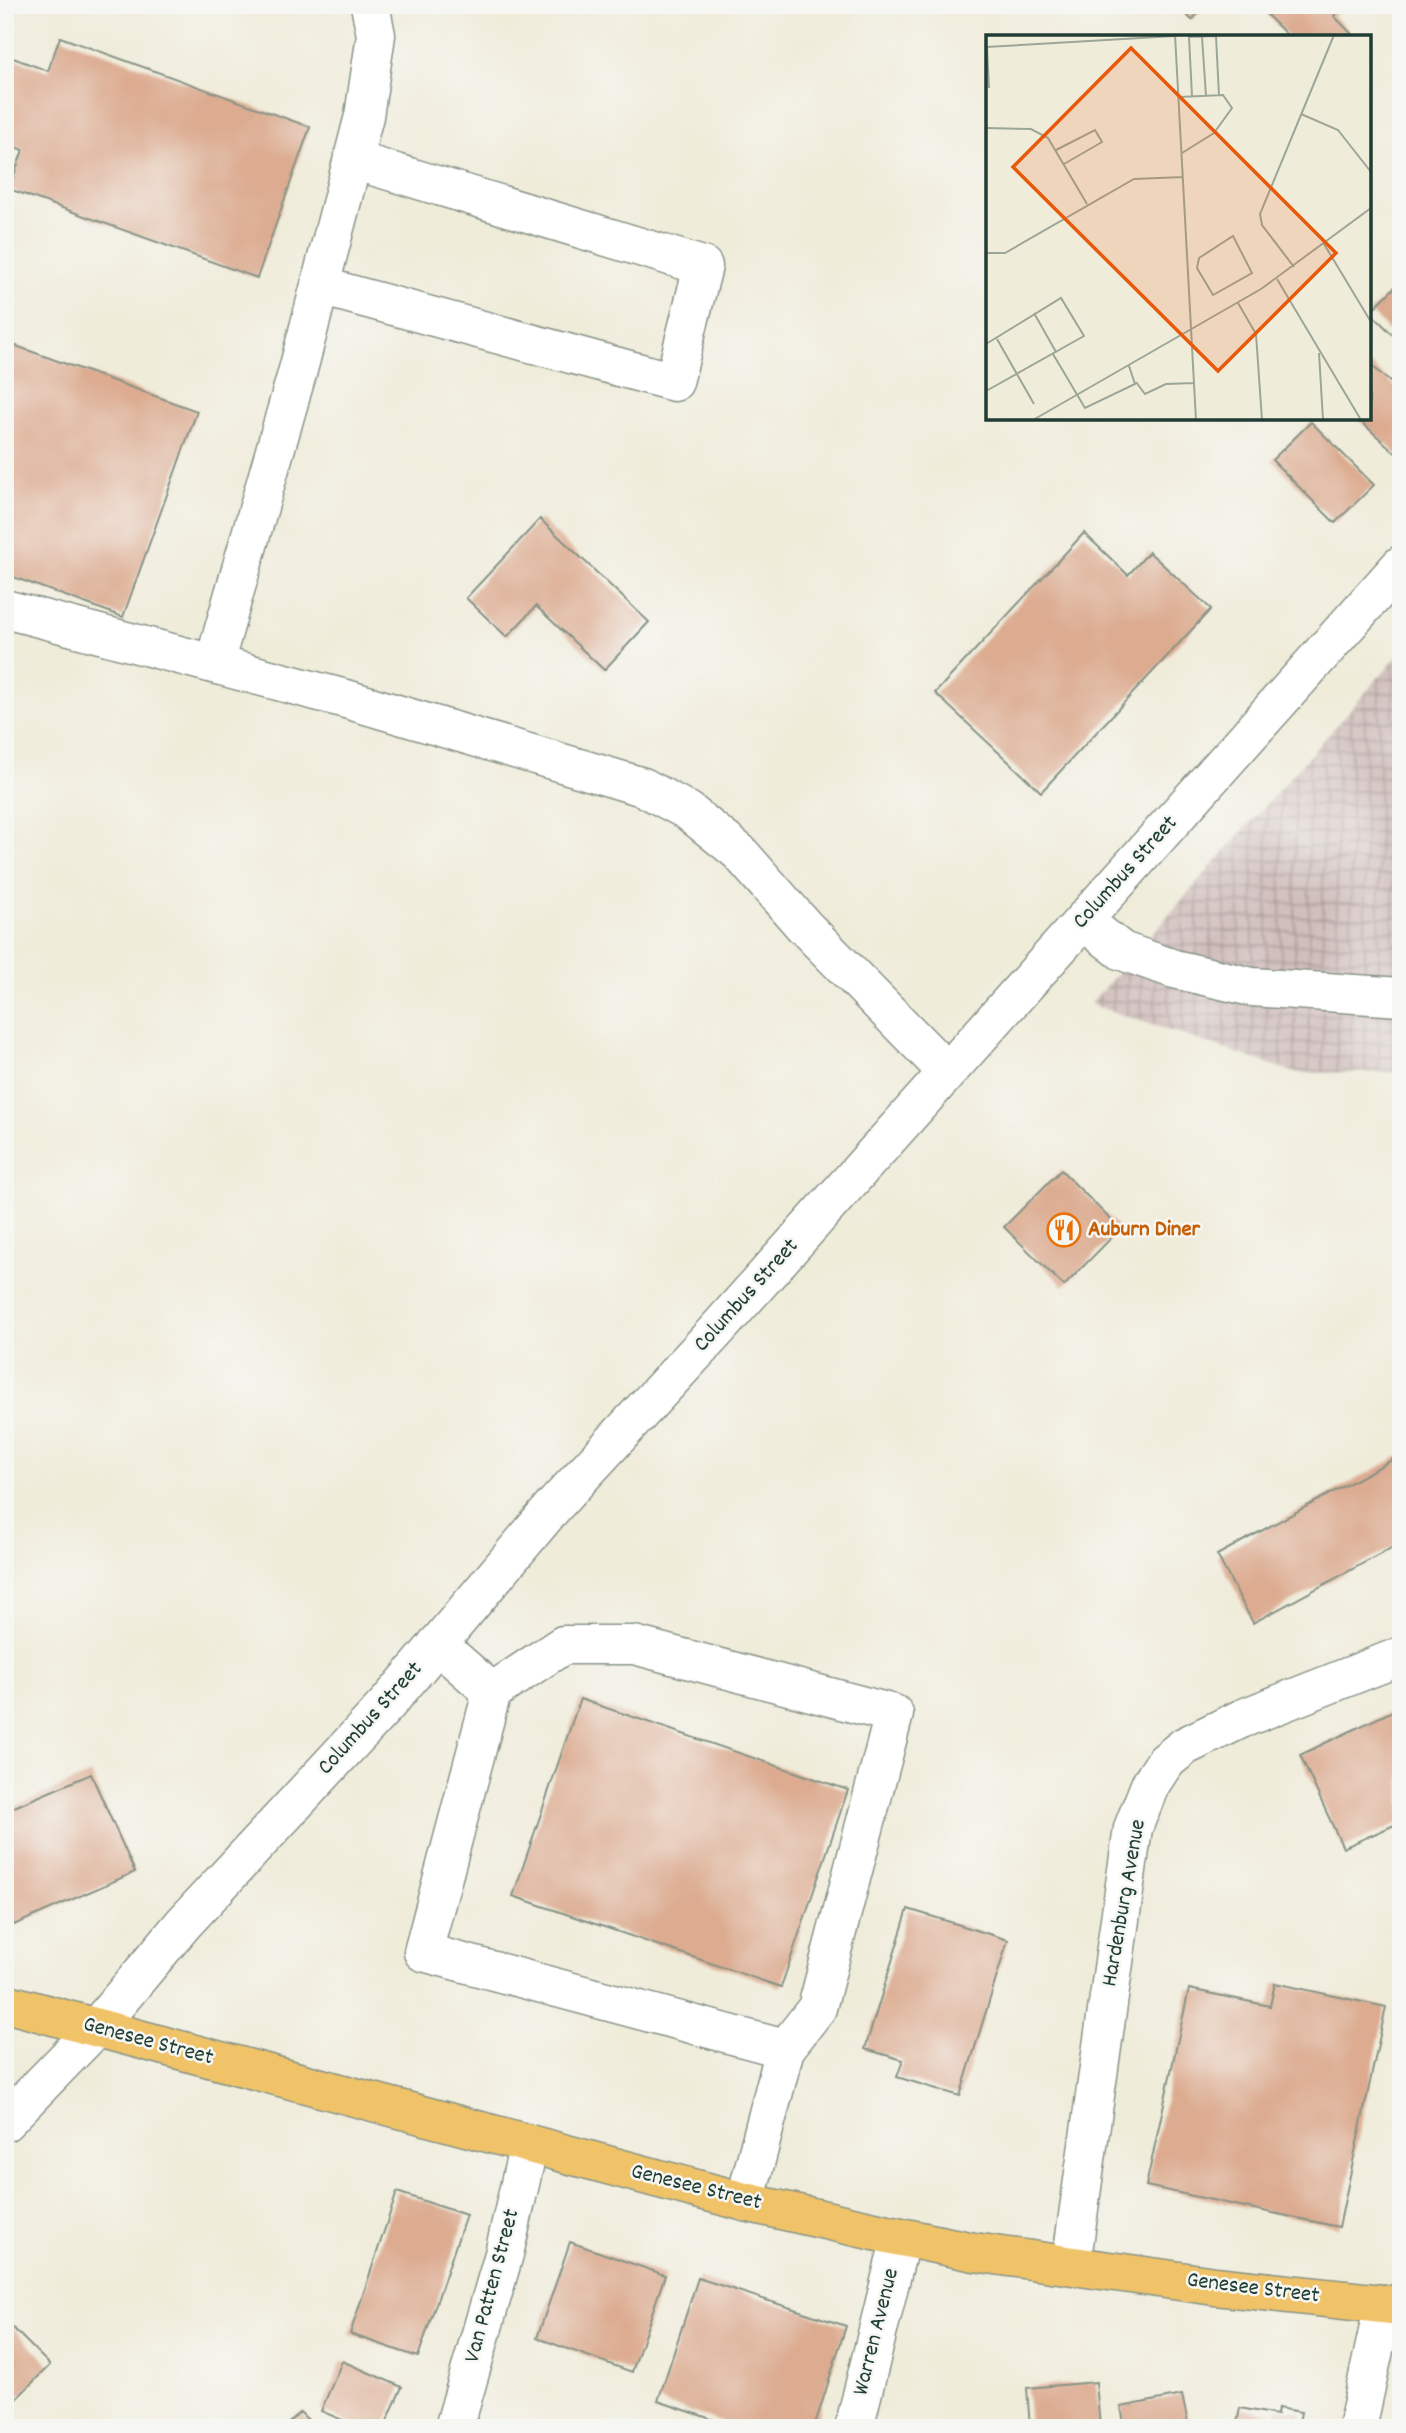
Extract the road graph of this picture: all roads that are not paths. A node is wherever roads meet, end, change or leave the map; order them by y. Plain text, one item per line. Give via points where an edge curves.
1 (370, 5) edge
2 (353, 160) junction
3 (320, 286) junction
4 (1400, 569) edge
5 (5, 609) edge
6 (214, 664) junction
7 (1083, 921) junction
8 (1401, 997) edge
9 (947, 1072) junction
10 (437, 1644) junction
11 (1401, 1656) edge
12 (492, 1692) junction
13 (5, 2003) edge
14 (96, 2028) junction
15 (785, 2049) junction
16 (5, 2122) edge
17 (529, 2144) junction
18 (745, 2202) junction
19 (901, 2236) junction
20 (1071, 2265) junction
21 (1392, 2305) edge
22 (454, 2428) edge
23 (854, 2428) edge
24 (1357, 2428) edge

1 - 2 street via 376,35
2 - 3 street
2 - 3 street via 703,266 674,382
3 - 6 street
4 - 7 street, Columbus Street
5 - 6 street
6 - 9 street via 643,787 688,811 739,852 804,926
7 - 8 street via 1122,951 1174,969 1252,987
7 - 9 street, Columbus Street
9 - 10 street, Columbus Street via 553,1507
10 - 12 street
10 - 14 street, Columbus Street via 183,1924
11 - 20 street, Hardenburg Avenue via 1185,1746 1165,1762 1150,1785 1133,1828
12 - 15 street via 423,1952
12 - 15 street via 563,1645 634,1645 894,1714 817,2008
13 - 14 main road, Genesee Street
14 - 16 street, Columbus Street
14 - 17 main road, Genesee Street
15 - 18 street
17 - 18 main road, Genesee Street
17 - 22 street, Van Patten Street via 504,2254
18 - 19 main road, Genesee Street
19 - 20 main road, Genesee Street
19 - 23 street, Warren Avenue
20 - 21 main road, Genesee Street
21 - 24 street

